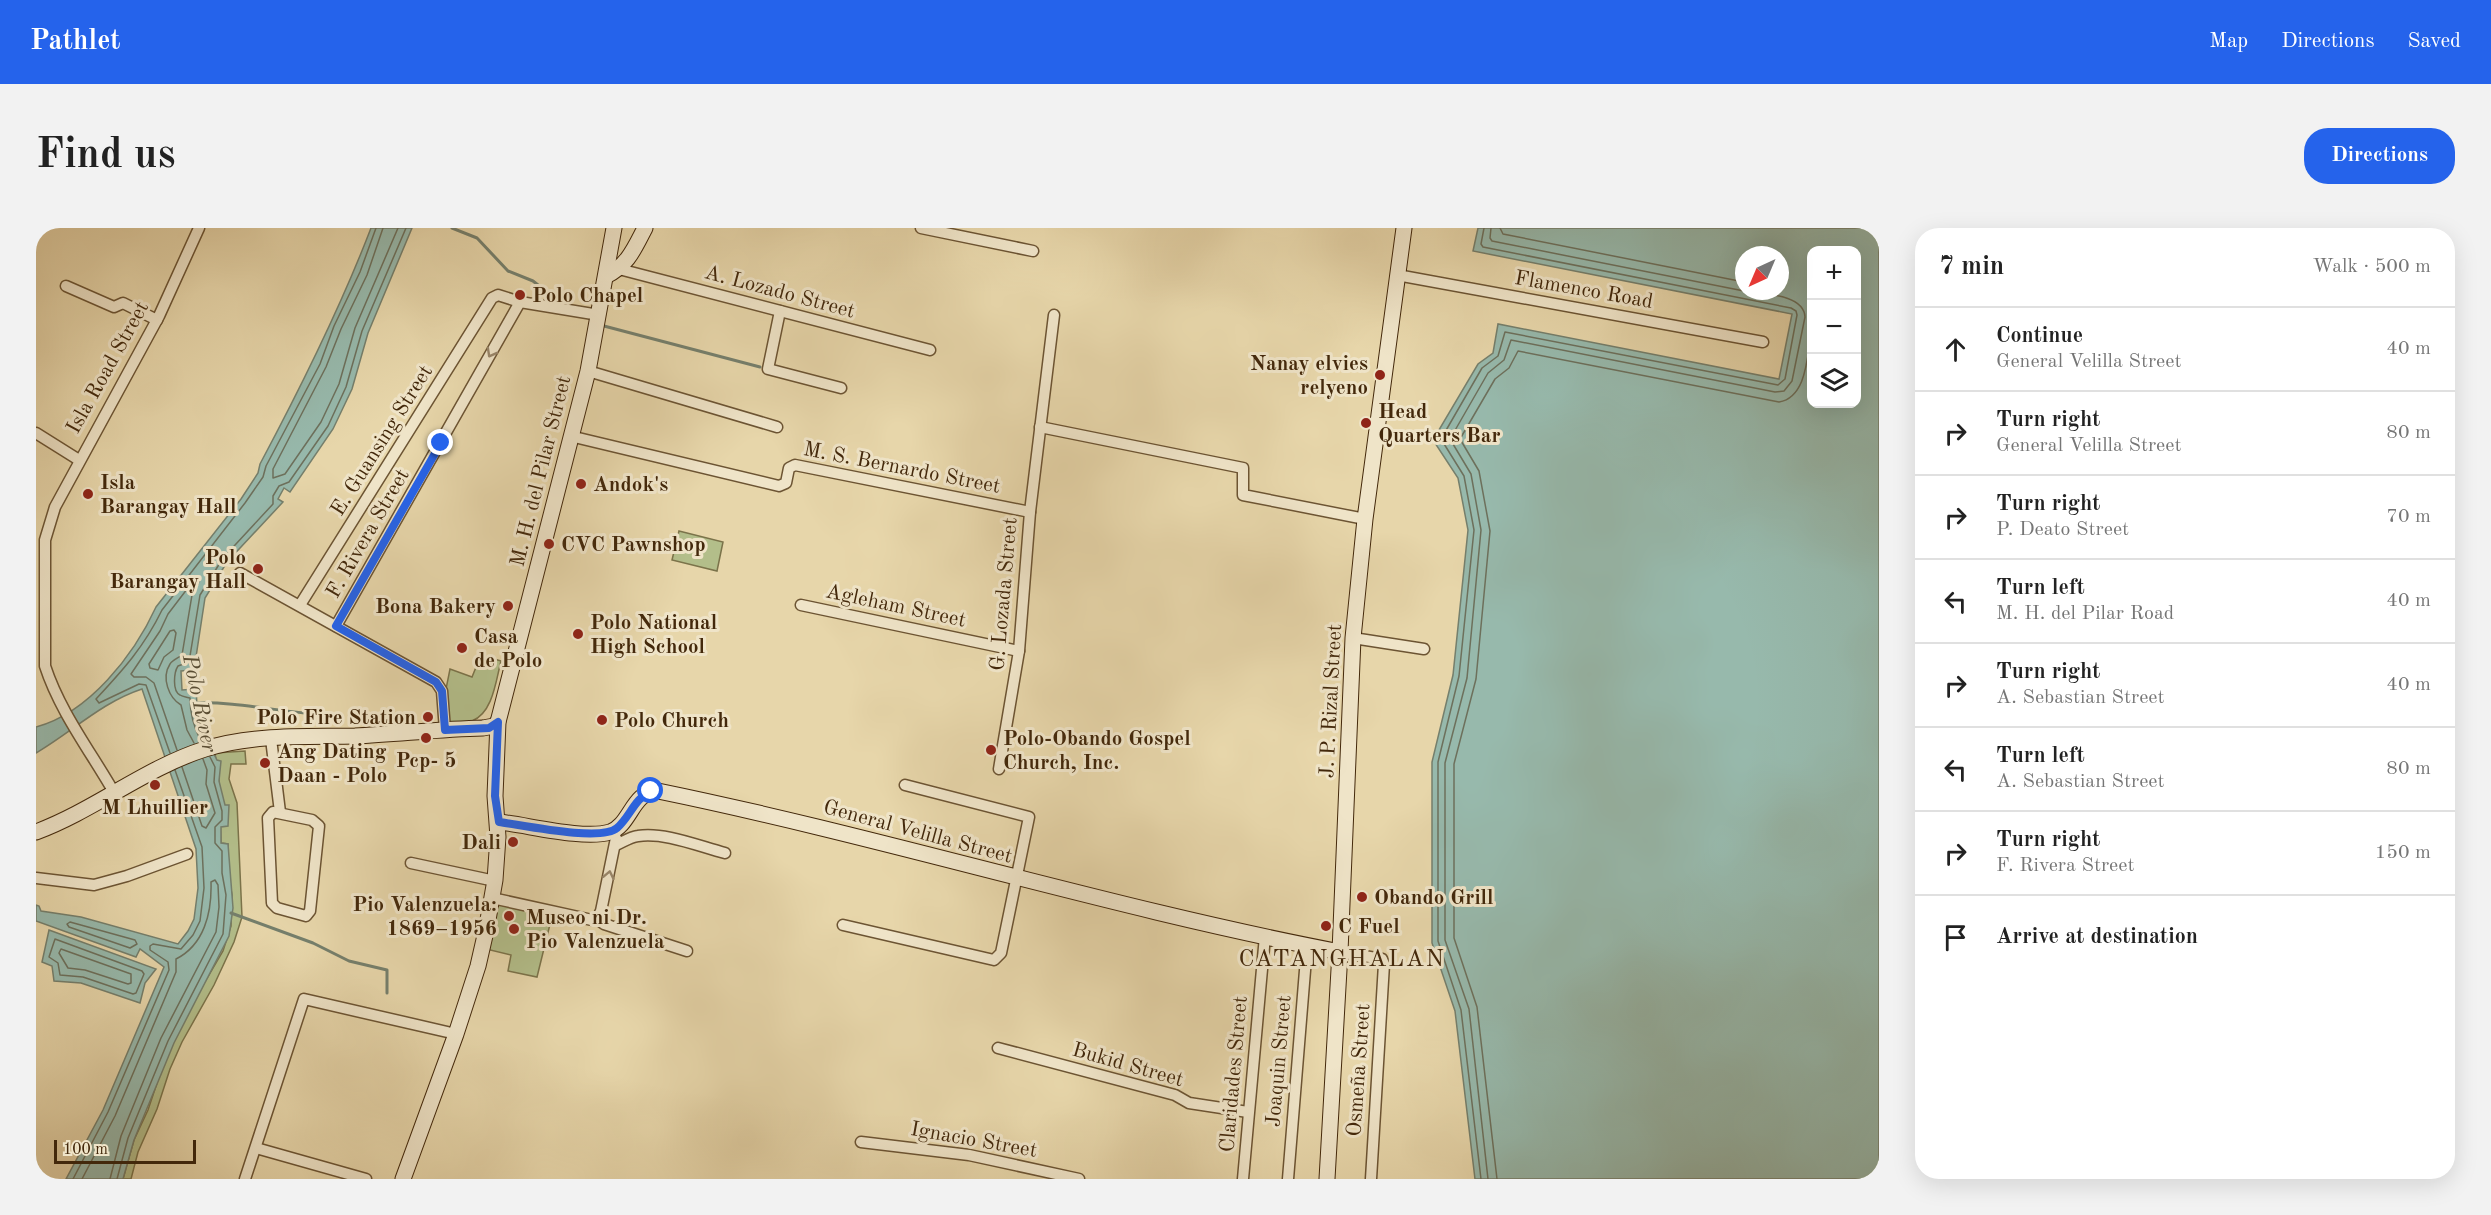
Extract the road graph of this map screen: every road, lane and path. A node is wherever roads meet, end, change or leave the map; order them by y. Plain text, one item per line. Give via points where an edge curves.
1 (199, 228) edge
2 (614, 228) edge
3 (645, 228) edge
4 (921, 228) edge
5 (1404, 228) edge
6 (1033, 251) dead end
7 (613, 272) junction
8 (1397, 275) junction
9 (66, 286) dead end
10 (519, 302) junction
11 (780, 311) junction
12 (599, 315) junction
13 (1054, 315) dead end
14 (157, 320) junction
15 (1763, 342) dead end
16 (930, 350) dead end
17 (588, 371) junction
18 (841, 388) dead end
19 (777, 427) dead end
20 (1040, 427) junction
21 (36, 433) edge
22 (570, 436) junction
23 (79, 460) junction
24 (1030, 512) junction
25 (1365, 519) junction
26 (240, 573) dead end
27 (801, 604) dead end
28 (300, 605) junction
29 (336, 626) junction
30 (1353, 638) junction
31 (1424, 649) dead end
32 (1019, 651) junction
33 (40, 670) edge
34 (498, 722) junction
35 (445, 730) junction
36 (272, 739) junction
37 (999, 769) dead end
38 (905, 785) dead end
39 (115, 794) junction
40 (280, 812) junction
41 (499, 822) junction
42 (617, 829) junction
43 (36, 832) edge
44 (616, 845) junction
45 (725, 853) dead end
46 (187, 854) dead end
47 (411, 863) dead end
48 (36, 878) edge
49 (1016, 878) junction
50 (495, 881) junction
51 (492, 898) junction
52 (597, 919) junction
53 (843, 925) dead end
54 (1265, 936) junction
55 (1306, 946) junction
56 (687, 951) dead end
57 (1340, 952) junction
58 (456, 1034) junction
59 (998, 1048) dead end
60 (1248, 1112) junction
61 (861, 1142) dead end
62 (256, 1148) junction
63 (245, 1179) edge
64 (366, 1179) edge
65 (403, 1179) edge
66 (1079, 1179) edge
67 (1243, 1179) edge
68 (1288, 1179) edge
69 (1326, 1179) edge
70 (1371, 1179) edge

1 - 14 street, Isla Road Street
2 - 7 main road, M. H. del Pilar Street
3 - 7 main road via 633,250
4 - 6 street
5 - 8 main road, J. P. Rizal Street
7 - 11 street, A. Lozado Street
7 - 12 main road, M. H. del Pilar Street
8 - 15 street, Flamenco Road
8 - 25 main road, J. P. Rizal Street
9 - 14 street via 114,307 123,303
10 - 12 street
10 - 28 street, E. Guansing Street via 495,296
10 -> 29 street, F. Rivera Street
11 - 16 street, A. Lozado Street
11 - 18 street via 768,369
12 - 17 main road, M. H. del Pilar Street
13 - 20 street, G. Lozada Street
14 - 23 street, Isla Road Street
17 - 19 street
17 - 22 main road, M. H. del Pilar Street
20 - 24 street, G. Lozada Street
20 - 25 street via 1243,468 1243,495
21 - 23 street
22 - 24 street, M. S. Bernardo Street via 779,486 786,483 789,468 795,465
22 - 34 main road, M. H. del Pilar Street
23 - 33 street, Isla Road Street via 55,507 45,540
24 - 32 street, G. Lozada Street
25 - 30 main road, J. P. Rizal Street
26 - 28 street
27 - 32 street, Agleham Street
28 - 29 street
29 - 35 street via 436,682 442,691
30 - 31 street
30 - 57 main road, J. P. Rizal Street
32 - 37 street, G. Lozada Street
33 - 39 street, Isla Road Street
34 - 35 main road via 489,728
34 - 41 main road, M. H. del Pilar Street via 495,796
35 - 36 main road
36 - 39 main road via 204,749
36 - 40 street
38 - 49 street via 1029,817
39 - 43 main road
40 - 40 street via 273,812 268,818 272,903 276,908 306,916 310,911 319,826 312,820
41 - 42 main road via 591,835
41 - 50 main road, M. H. del Pilar Street
42 - 44 street
42 - 49 main road, General Velilla Street via 645,794 658,791 760,812
44 - 45 street via 636,836 653,836
52 -> 44 street
46 - 48 street via 94,885
47 - 50 street
49 - 53 street via 1001,952 994,960
49 - 54 main road, General Velilla Street
50 - 51 main road, M. H. del Pilar Street
51 - 52 street
51 - 58 main road, M. H. del Pilar Street via 478,966
52 - 56 street
54 - 55 main road, General Velilla Street
54 - 60 street, Claridades Street
55 - 57 main road, General Velilla Street
55 - 68 street, Joaquin Street
57 - 69 main road, J. P. Rizal Street
57 - 70 street, Osmeña Street via 1376,957 1384,964
58 - 62 street via 304,999
58 - 65 main road, M. H. del Pilar Street
59 - 60 street, Bukid Street via 1175,1095 1189,1103
60 - 67 street, Claridades Street
61 - 66 street, Ignacio Street via 969,1155
62 - 63 street
62 - 64 street

